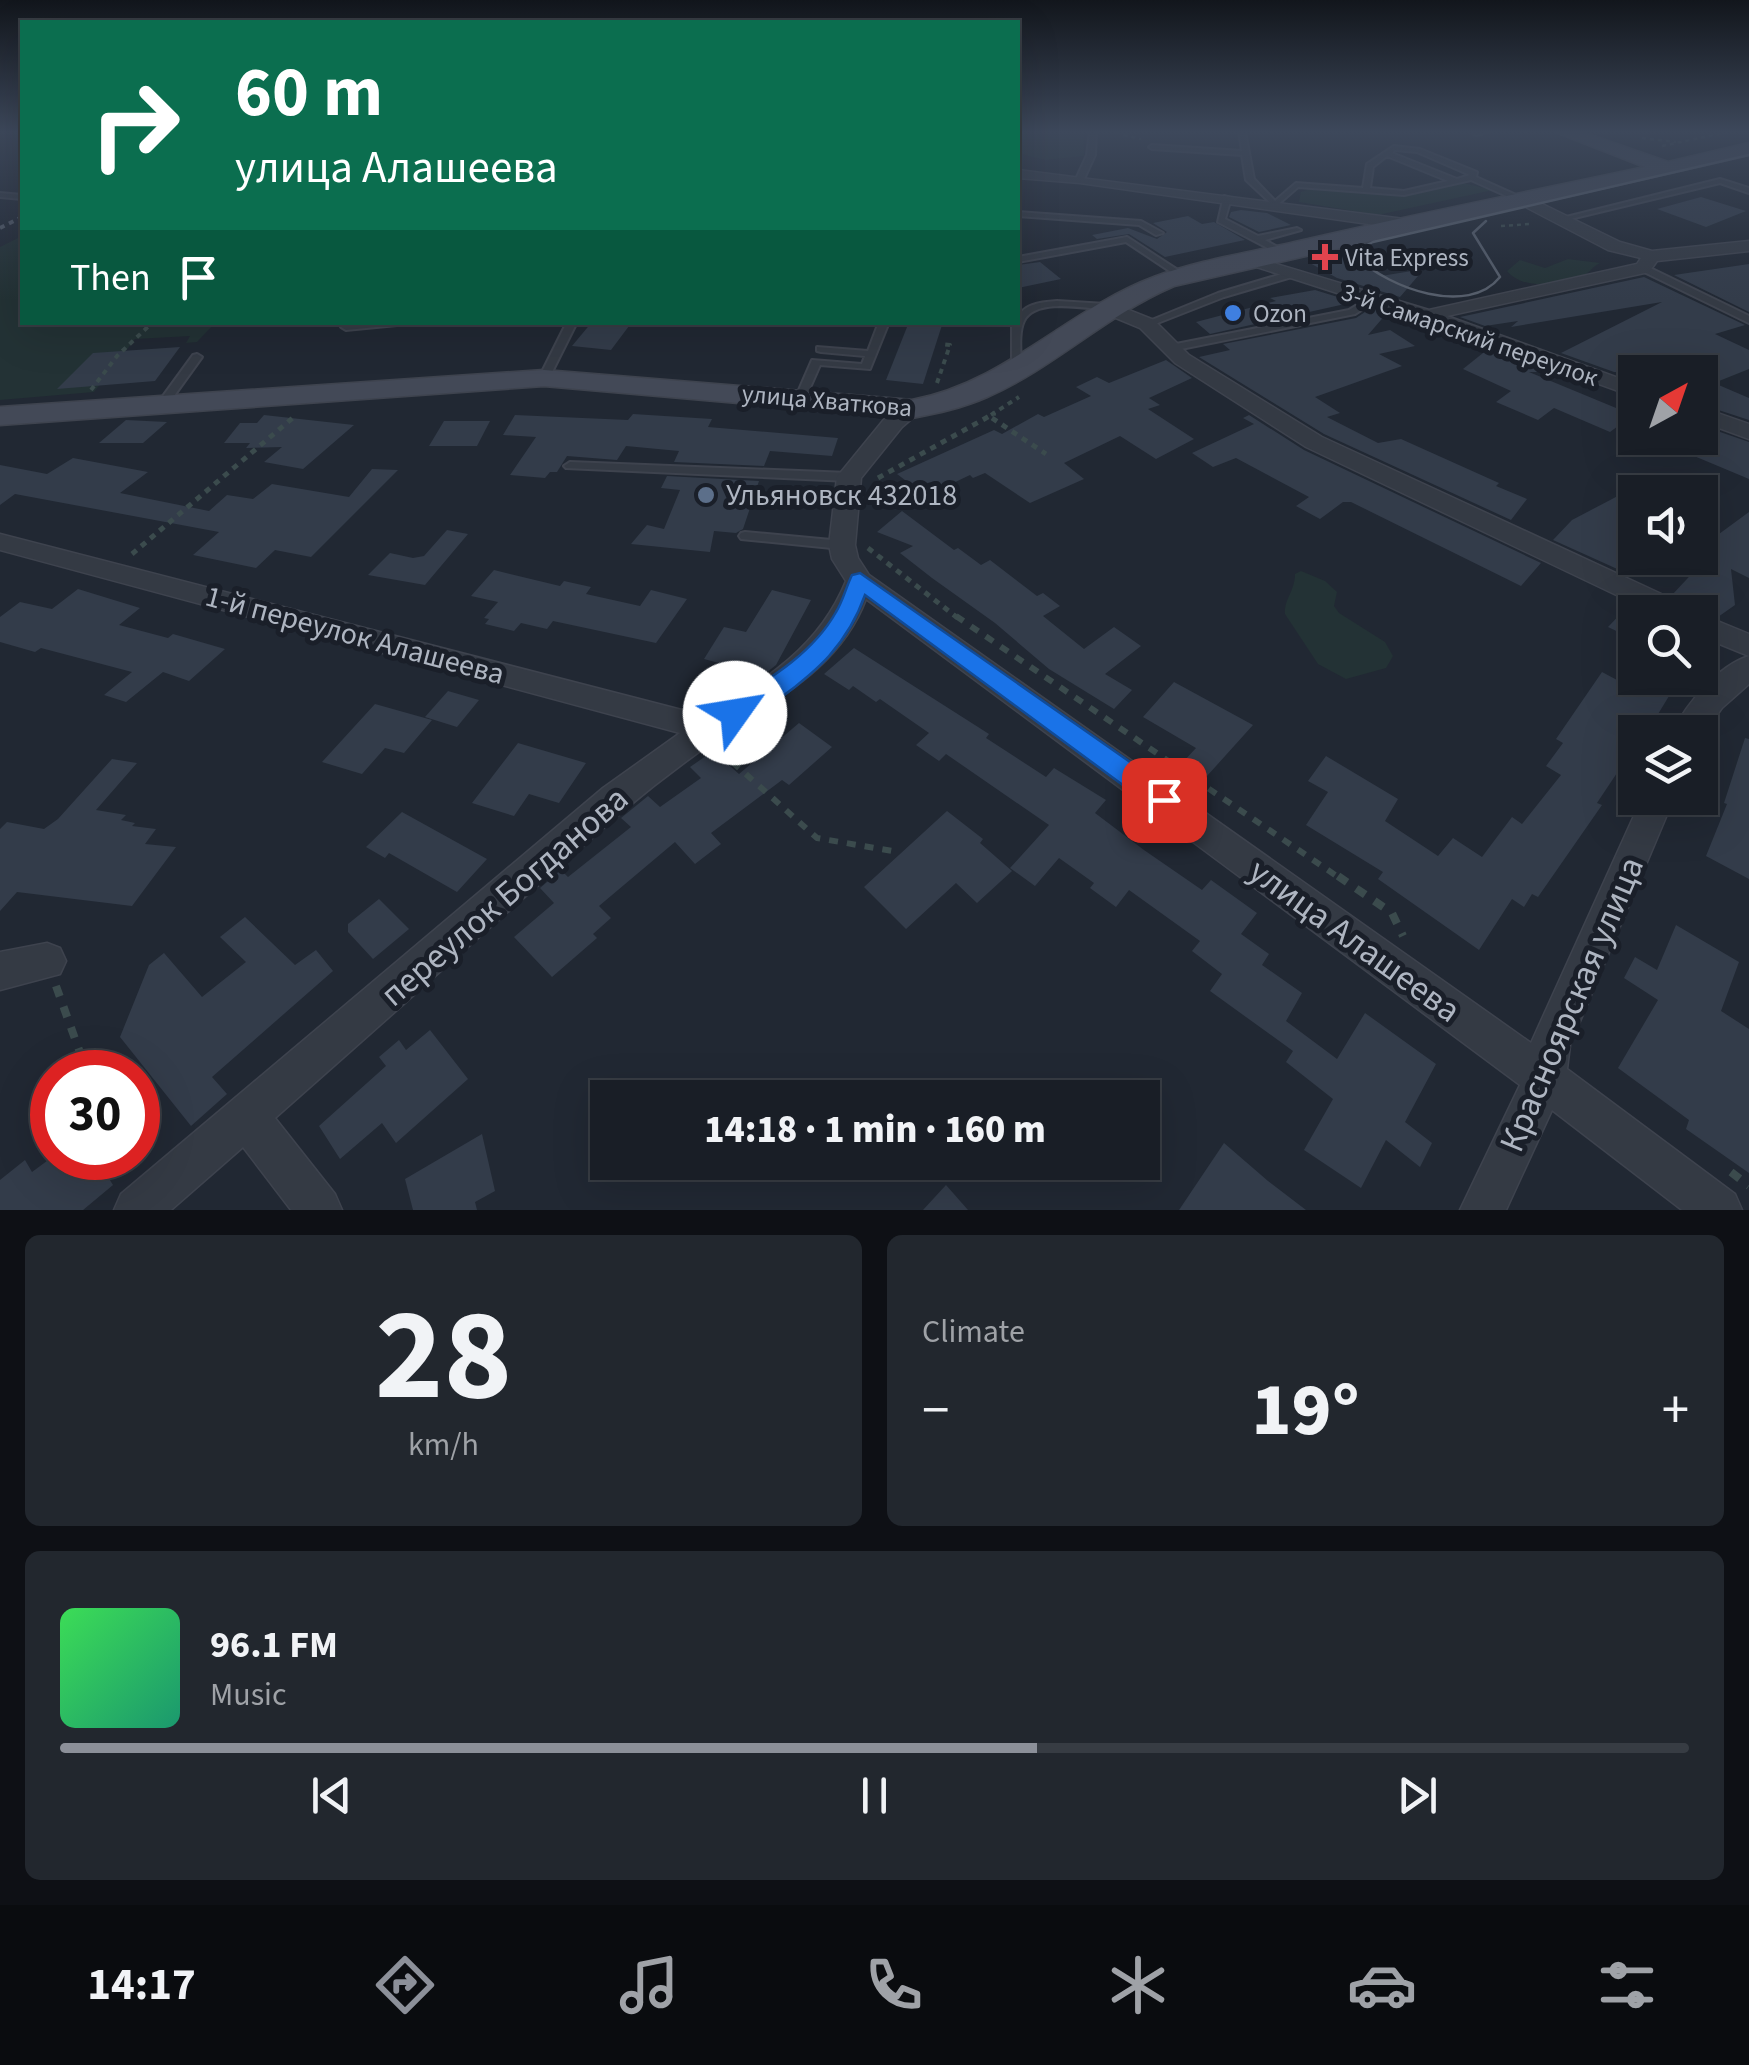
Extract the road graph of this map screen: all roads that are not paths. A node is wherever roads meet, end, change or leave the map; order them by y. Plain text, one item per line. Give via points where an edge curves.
1 (1146, 187) edge
2 (1258, 187) edge
3 (1292, 187) edge
4 (1336, 187) edge
5 (1432, 187) edge
6 (1494, 187) edge
7 (1580, 187) edge
8 (1697, 187) edge
9 (1366, 190) joint
10 (1228, 198) junction
11 (1523, 200) junction
12 (1275, 204) junction
13 (1020, 214) edge
14 (1562, 219) junction
15 (1404, 224) junction
16 (1297, 230) dead end
17 (1127, 239) junction
18 (1749, 246) edge
19 (1252, 250) junction
20 (1020, 260) edge
21 (1648, 262) junction
22 (1292, 274) junction
23 (1183, 276) junction
24 (1372, 299) junction
25 (1106, 307) junction
26 (1431, 317) junction
27 (1020, 318) edge
28 (1749, 320) edge
29 (1147, 324) junction
30 (366, 325) edge
31 (570, 325) edge
32 (883, 325) edge
33 (1017, 325) edge
34 (346, 327) dead end
35 (1171, 348) junction
36 (821, 349) dead end
37 (871, 354) junction
38 (197, 357) dead end
39 (1016, 368) junction
40 (544, 378) junction
41 (1618, 385) edge
42 (800, 400) junction
43 (919, 400) junction
44 (162, 404) junction
45 (0, 416) edge
46 (1718, 421) edge
47 (1749, 432) edge
48 (570, 466) dead end
49 (849, 477) junction
50 (745, 536) dead end
51 (0, 542) edge
52 (856, 558) junction
53 (1639, 595) edge
54 (1718, 632) edge
55 (1749, 646) edge
56 (1749, 666) edge
57 (1700, 715) edge
58 (706, 732) junction
59 (1651, 815) edge
60 (47, 961) road end
61 (0, 971) edge
62 (1545, 1078) junction
63 (248, 1118) junction
64 (137, 1210) edge
65 (319, 1210) edge
66 (1483, 1210) edge
67 (1720, 1210) edge

1 - 10 street
2 - 12 lane
3 - 12 lane
4 - 9 lane
5 - 9 lane via 1404,194
6 - 11 lane
7 - 11 main road, улица Хваткова
8 - 14 lane
10 - 12 street
10 - 19 lane via 1221,220
11 - 14 street
11 - 15 main road, улица Хваткова
12 - 15 street
13 - 17 lane via 1142,223 1159,233
14 - 21 street
15 - 19 main road, улица Хваткова via 1282,252
16 - 19 lane
17 - 20 lane
17 - 23 lane
18 - 21 street
19 - 22 street, 3-й Самарский переулок
19 - 23 main road, улица Хваткова
21 - 26 street
21 - 28 lane
22 - 24 street, 3-й Самарский переулок
22 - 29 lane
23 - 25 main road, улица Хваткова
24 - 26 street, 3-й Самарский переулок
24 - 35 lane via 1352,312
25 - 27 lane via 1039,306
25 - 29 street
25 - 39 main road, улица Хваткова
26 - 41 street, 3-й Самарский переулок
29 - 35 street
30 - 34 lane
31 - 40 lane
32 - 37 lane
33 - 39 lane
35 - 53 street via 1366,470
36 - 37 lane
37 - 42 lane via 866,367 816,362
38 - 44 lane
39 - 43 main road, улица Хваткова via 967,399
40 - 42 main road, улица Хваткова
40 - 44 main road, улица Хваткова
42 - 43 main road, улица Хваткова
43 - 49 street
44 - 45 main road, улица Хваткова
46 - 47 street
48 - 49 lane
49 - 52 street
50 - 52 lane
51 - 58 street, 1-й переулок Алашеева
52 - 58 street, переулок Богданова via 846,616 820,650 785,682
52 - 62 street, улица Алашеева
54 - 55 street
56 - 57 street
58 - 63 street, переулок Богданова via 615,798
59 - 62 street, Красноярская улица via 1550,1045
60 - 61 street
62 - 66 street, Красноярская улица
62 - 67 street, улица Алашеева
63 - 64 street, переулок Богданова
63 - 65 street

